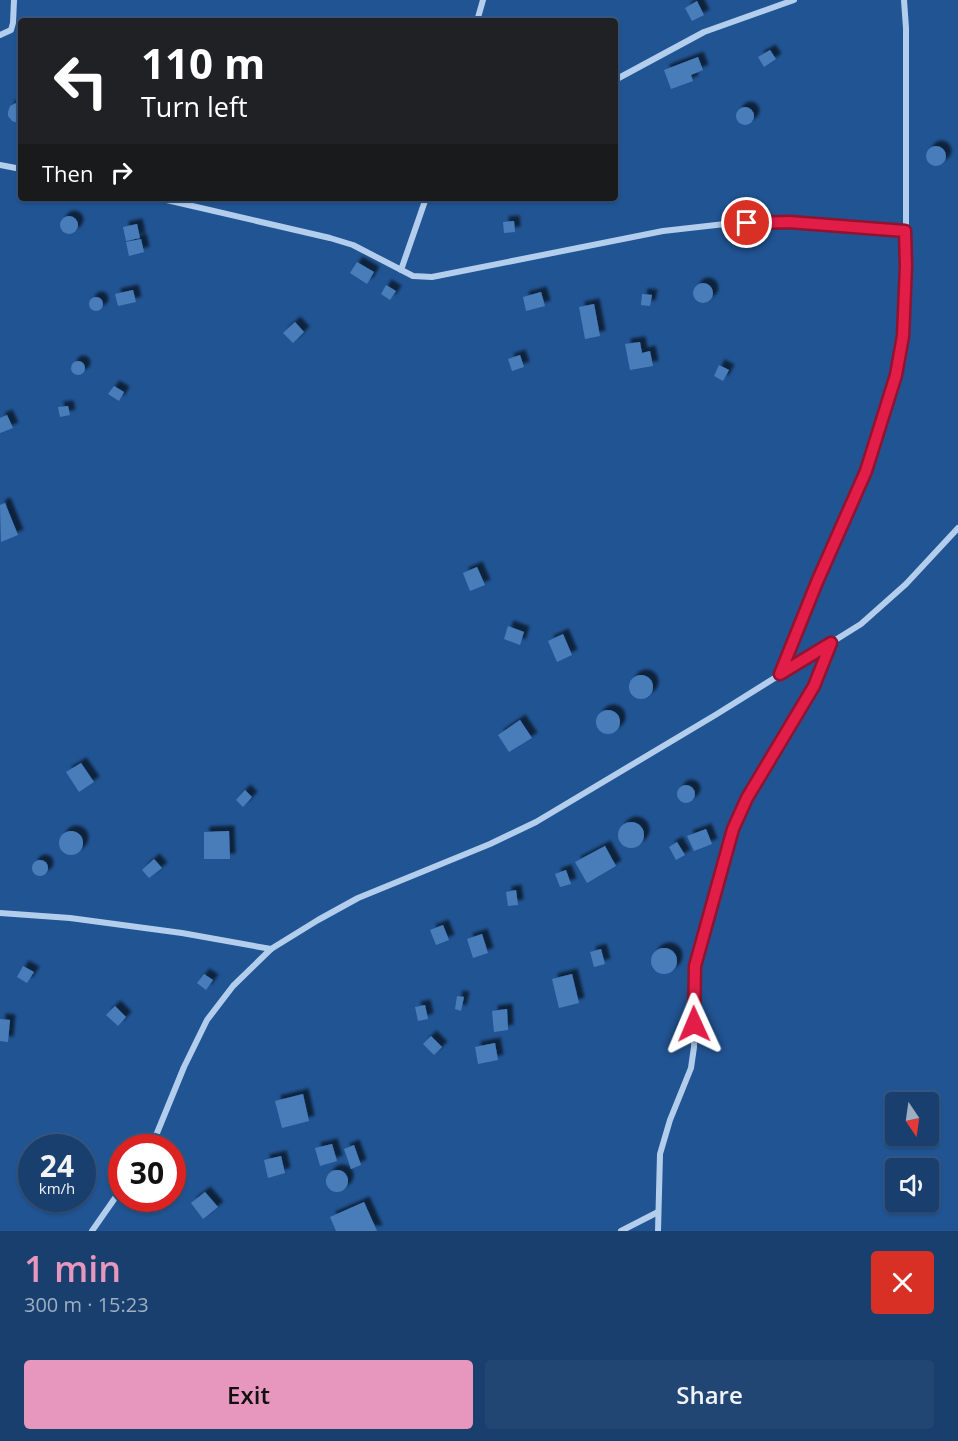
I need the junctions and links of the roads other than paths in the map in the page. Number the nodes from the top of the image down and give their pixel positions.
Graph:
1 (14, 0) edge
2 (483, 0) edge
3 (794, 0) edge
4 (904, 0) edge
5 (478, 18) edge
6 (0, 35) edge
7 (618, 78) edge
8 (0, 165) edge
9 (18, 168) edge
10 (171, 201) edge
11 (425, 201) edge
12 (905, 231) junction
13 (401, 270) junction
14 (958, 528) edge
15 (831, 643) junction
16 (780, 674) junction
17 (0, 913) edge
18 (271, 949) junction
19 (156, 1134) edge
20 (108, 1208) edge
21 (658, 1212) junction
22 (92, 1231) edge
23 (621, 1231) edge
24 (657, 1231) edge

1 - 6 street
2 - 5 street
3 - 7 street
4 - 12 street
8 - 9 street
10 - 13 street
11 - 13 street
12 - 13 street
12 - 16 street
14 - 15 street
15 - 16 street
15 - 21 street
16 - 18 street
17 - 18 street
18 - 19 street
20 - 22 street
21 - 23 street
21 - 24 street

